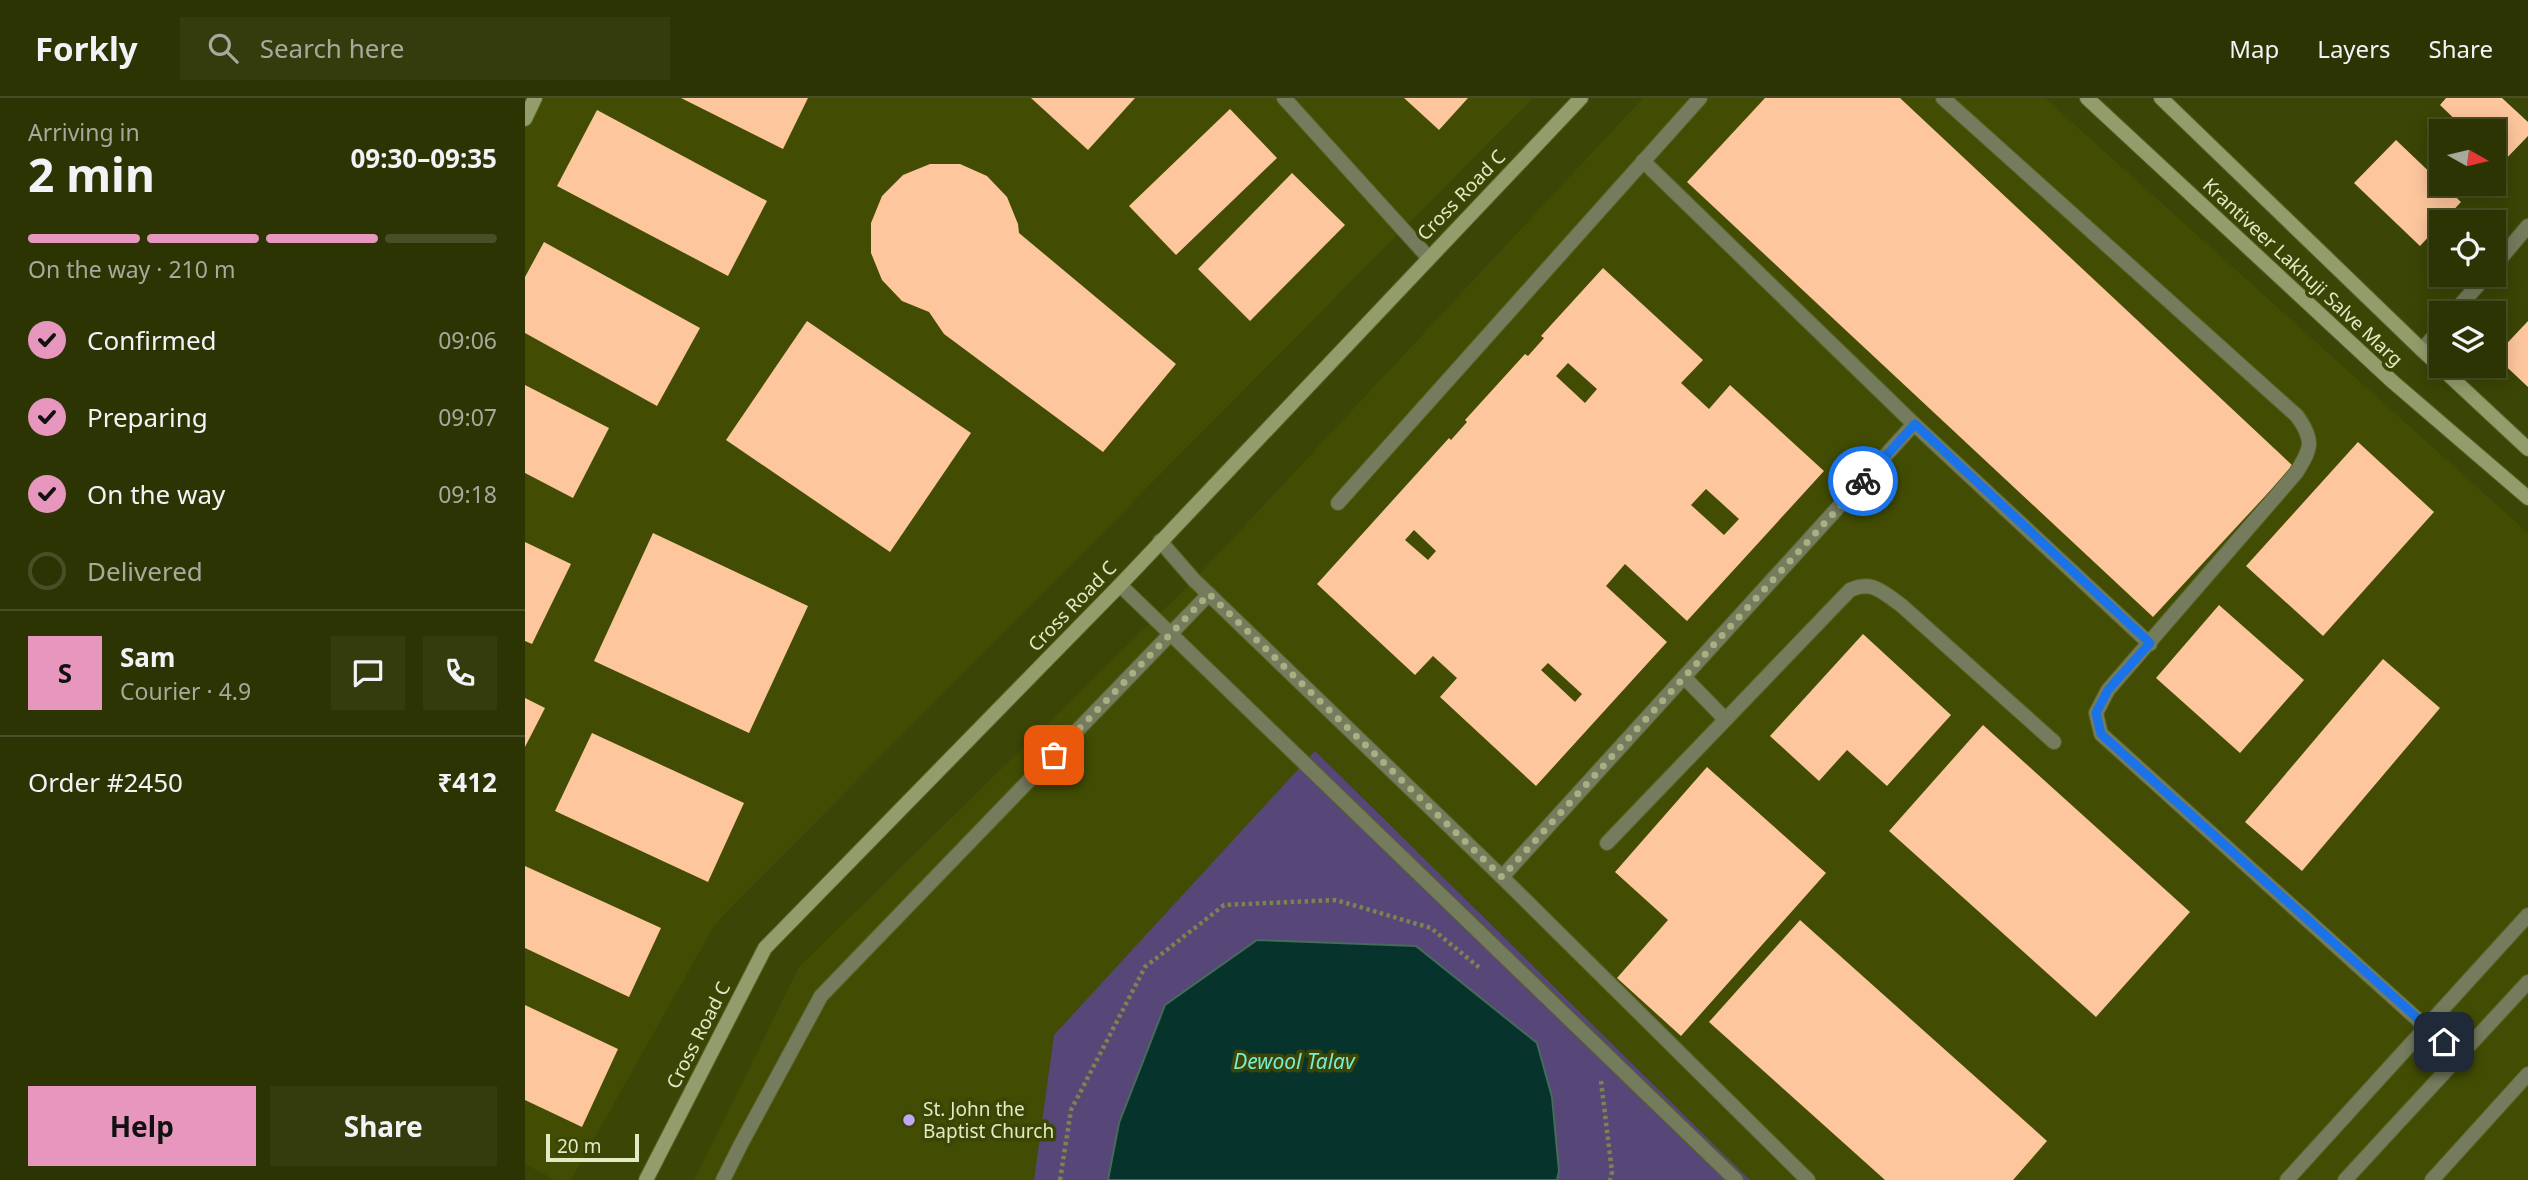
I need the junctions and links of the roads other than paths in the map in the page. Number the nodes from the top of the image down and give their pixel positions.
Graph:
1 (535, 98) edge
2 (1284, 98) edge
3 (1581, 98) edge
4 (1700, 98) edge
5 (1943, 98) edge
6 (2087, 98) edge
7 (2161, 98) edge
8 (525, 119) edge
9 (1643, 161) junction
10 (2528, 226) edge
11 (2506, 252) edge
12 (1429, 257) junction
13 (2476, 287) edge
14 (2464, 301) edge
15 (2429, 342) edge
16 (2422, 350) junction
17 (1915, 424) junction
18 (2528, 449) edge
19 (2528, 498) edge
20 (1338, 503) dead end
21 (1160, 541) junction
22 (1120, 585) junction
23 (1209, 594) junction
24 (1170, 634) junction
25 (2150, 643) junction
26 (1684, 677) junction
27 (1725, 719) junction
28 (2054, 742) dead end
29 (1607, 843) dead end
30 (1502, 877) junction
31 (2528, 915) edge
32 (2528, 982) edge
33 (2426, 1027) junction
34 (2461, 1056) junction
35 (2528, 1074) edge
36 (646, 1180) edge
37 (723, 1180) edge
38 (1736, 1180) edge
39 (1808, 1180) edge
40 (2287, 1180) edge
41 (2345, 1180) edge
42 (2432, 1180) edge

1 - 8 main road
2 - 12 street
3 - 12 main road, Cross Road C
4 - 9 street
5 - 25 street
6 - 19 main road, Krantiveer Lakhuji Salve Marg
7 - 16 main road, Krantiveer Lakhuji Salve Marg
9 - 17 street
9 - 20 street
10 - 11 street
12 - 21 main road, Cross Road C
13 - 14 street
15 - 16 street
16 - 18 main road, Krantiveer Lakhuji Salve Marg
17 - 25 street
17 - 26 street
21 - 22 main road, Cross Road C
21 - 23 street
22 - 24 street
22 - 36 main road, Cross Road C
23 - 24 street
23 - 30 street
24 - 37 street
24 - 38 street
25 - 33 street
26 - 27 street
26 - 30 street
27 - 28 street
27 - 29 street
30 - 39 street
31 - 33 street
32 - 34 street
33 - 34 street
33 - 40 street
34 - 41 street
35 - 42 street

